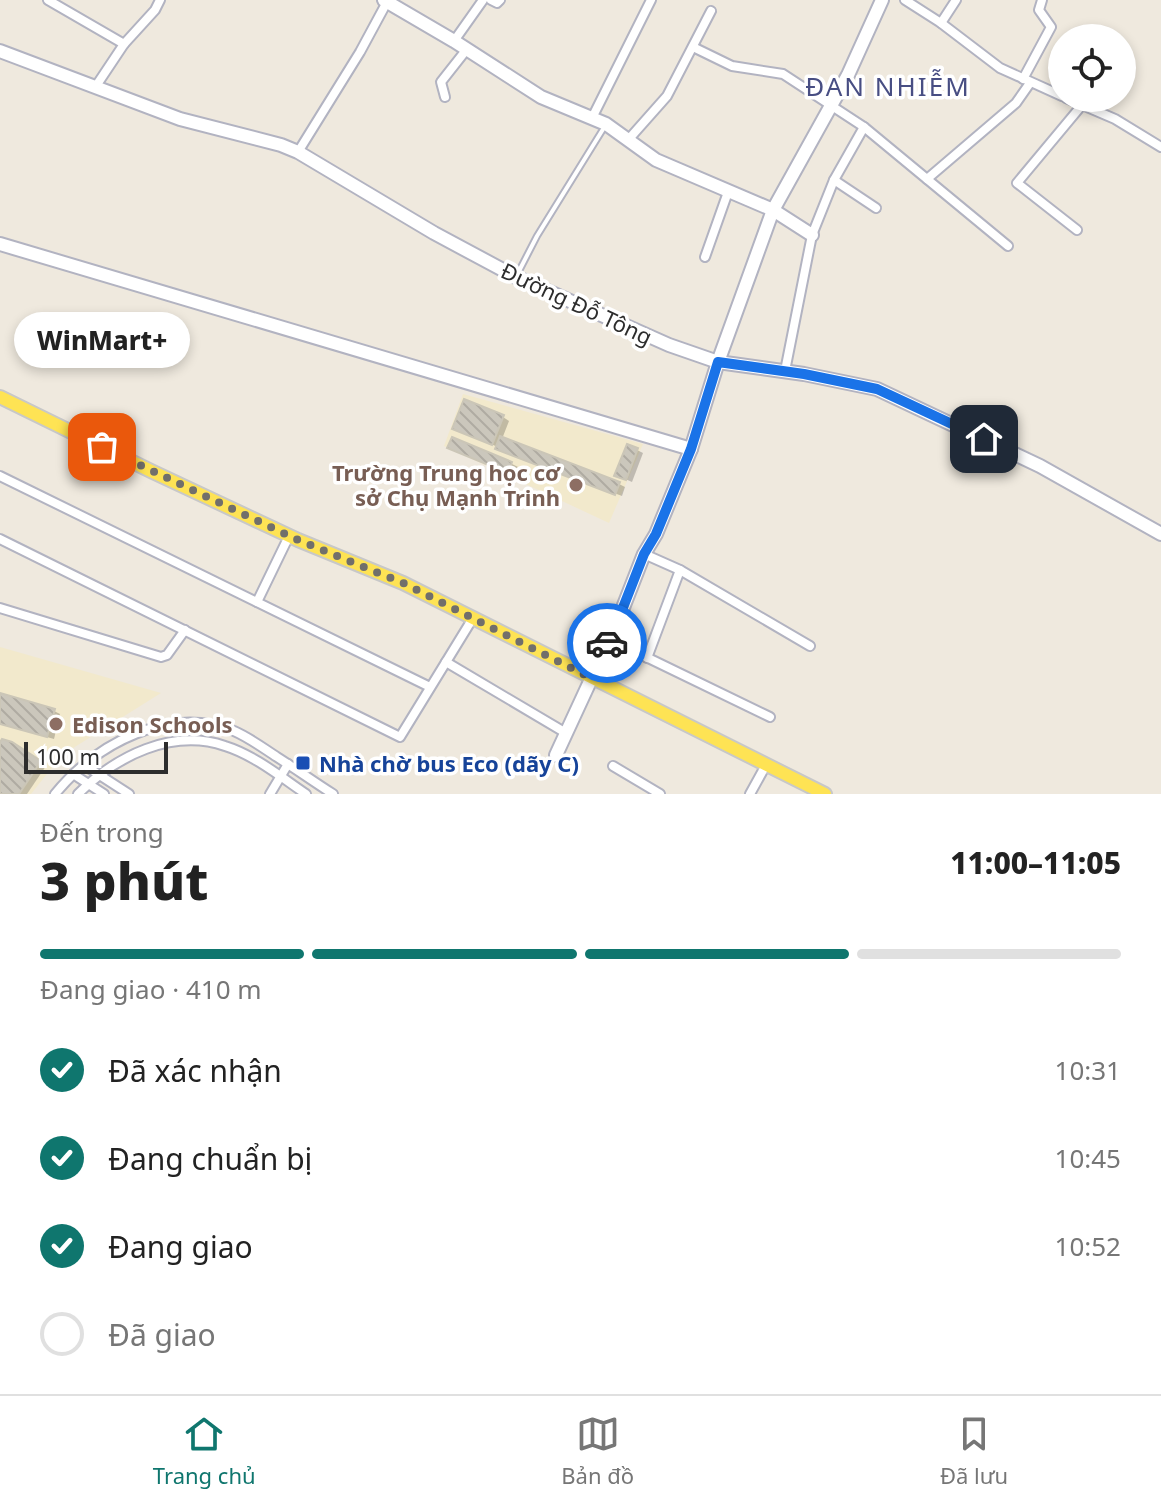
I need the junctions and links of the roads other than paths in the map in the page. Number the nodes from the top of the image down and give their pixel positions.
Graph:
1 (48, 0) edge
2 (160, 0) edge
3 (483, 0) edge
4 (491, 0) edge
5 (500, 0) edge
6 (651, 0) edge
7 (882, 0) edge
8 (905, 0) edge
9 (956, 0) edge
10 (1042, 0) edge
11 (386, 1) edge
12 (711, 11) dead end
13 (941, 23) junction
14 (454, 41) junction
15 (124, 44) junction
16 (693, 47) junction
17 (467, 49) junction
18 (0, 51) edge
19 (1027, 81) junction
20 (96, 86) junction
21 (1048, 90) edge
22 (445, 97) dead end
23 (831, 106) junction
24 (1076, 112) edge
25 (1098, 112) edge
26 (592, 118) junction
27 (606, 124) junction
28 (864, 127) junction
29 (628, 140) junction
30 (1161, 147) edge
31 (298, 152) junction
32 (927, 179) junction
33 (834, 180) junction
34 (728, 192) junction
35 (876, 208) dead end
36 (773, 210) junction
37 (1077, 230) dead end
38 (812, 235) junction
39 (0, 244) edge
40 (1008, 246) dead end
41 (705, 257) dead end
42 (516, 277) junction
43 (718, 362) junction
44 (785, 371) junction
45 (0, 397) edge
46 (691, 449) junction
47 (0, 476) edge
48 (1161, 534) edge
49 (289, 536) junction
50 (0, 539) edge
51 (644, 554) junction
52 (680, 570) junction
53 (257, 602) junction
54 (0, 608) edge
55 (473, 618) junction
56 (185, 630) junction
57 (609, 639) junction
58 (810, 646) dead end
59 (647, 658) junction
60 (446, 662) junction
61 (591, 678) junction
62 (430, 687) junction
63 (770, 717) dead end
64 (566, 733) junction
65 (556, 755) dead end
66 (288, 764) junction
67 (84, 765) junction
68 (766, 765) junction
69 (613, 766) dead end
70 (73, 774) junction
71 (100, 775) junction
72 (280, 777) junction
73 (88, 784) junction
74 (55, 794) edge
75 (78, 794) edge
76 (104, 794) edge
77 (129, 794) edge
78 (270, 794) edge
79 (306, 794) edge
80 (333, 794) edge
81 (660, 794) edge
82 (750, 794) edge
83 (825, 794) edge

1 - 15 street
2 - 15 street
3 - 14 street
4 - 5 street
6 - 26 street
7 - 23 street
8 - 13 street
9 - 13 street
10 - 19 street
11 - 14 street
11 - 31 street
12 - 16 street
13 - 19 street
14 - 17 street
15 - 20 street
16 - 23 street
16 - 29 street
17 - 22 street
17 - 26 street
18 - 20 street, Đường Đỗ Tông
19 - 21 street
19 - 32 street
20 - 31 street, Đường Đỗ Tông
23 - 28 street
23 - 36 street
24 - 37 street
25 - 30 street
26 - 27 street
27 - 29 street
27 - 42 lane
28 - 32 street
28 - 33 street
29 - 34 street
31 - 42 street, Đường Đỗ Tông
32 - 40 street
33 - 35 street
33 - 38 street
34 - 36 street
34 - 41 street
36 - 38 street
36 - 43 street
38 - 44 street
39 - 46 street
42 - 43 street, Đường Đỗ Tông
43 - 44 street, Đường Đỗ Tông
43 - 46 street
44 - 48 street, Đường Đỗ Tông
45 - 49 main road
46 - 51 street
47 - 53 street
49 - 53 street
49 - 55 main road
50 - 56 street
51 - 52 street
51 - 57 street
52 - 58 street
52 - 59 street
53 - 62 street
54 - 56 street
55 - 60 street
55 - 61 main road
56 - 62 street
57 - 59 street
57 - 61 street
59 - 63 street
60 - 62 street
60 - 64 street
61 - 64 street
61 - 68 main road
64 - 65 street
66 - 67 street
66 - 72 street
66 - 80 street
67 - 70 street
67 - 71 street
68 - 82 street
68 - 83 main road
69 - 81 street
70 - 73 street
70 - 74 street
71 - 72 street
71 - 73 street
71 - 77 street
72 - 78 street
72 - 79 street
73 - 75 street
73 - 76 street

